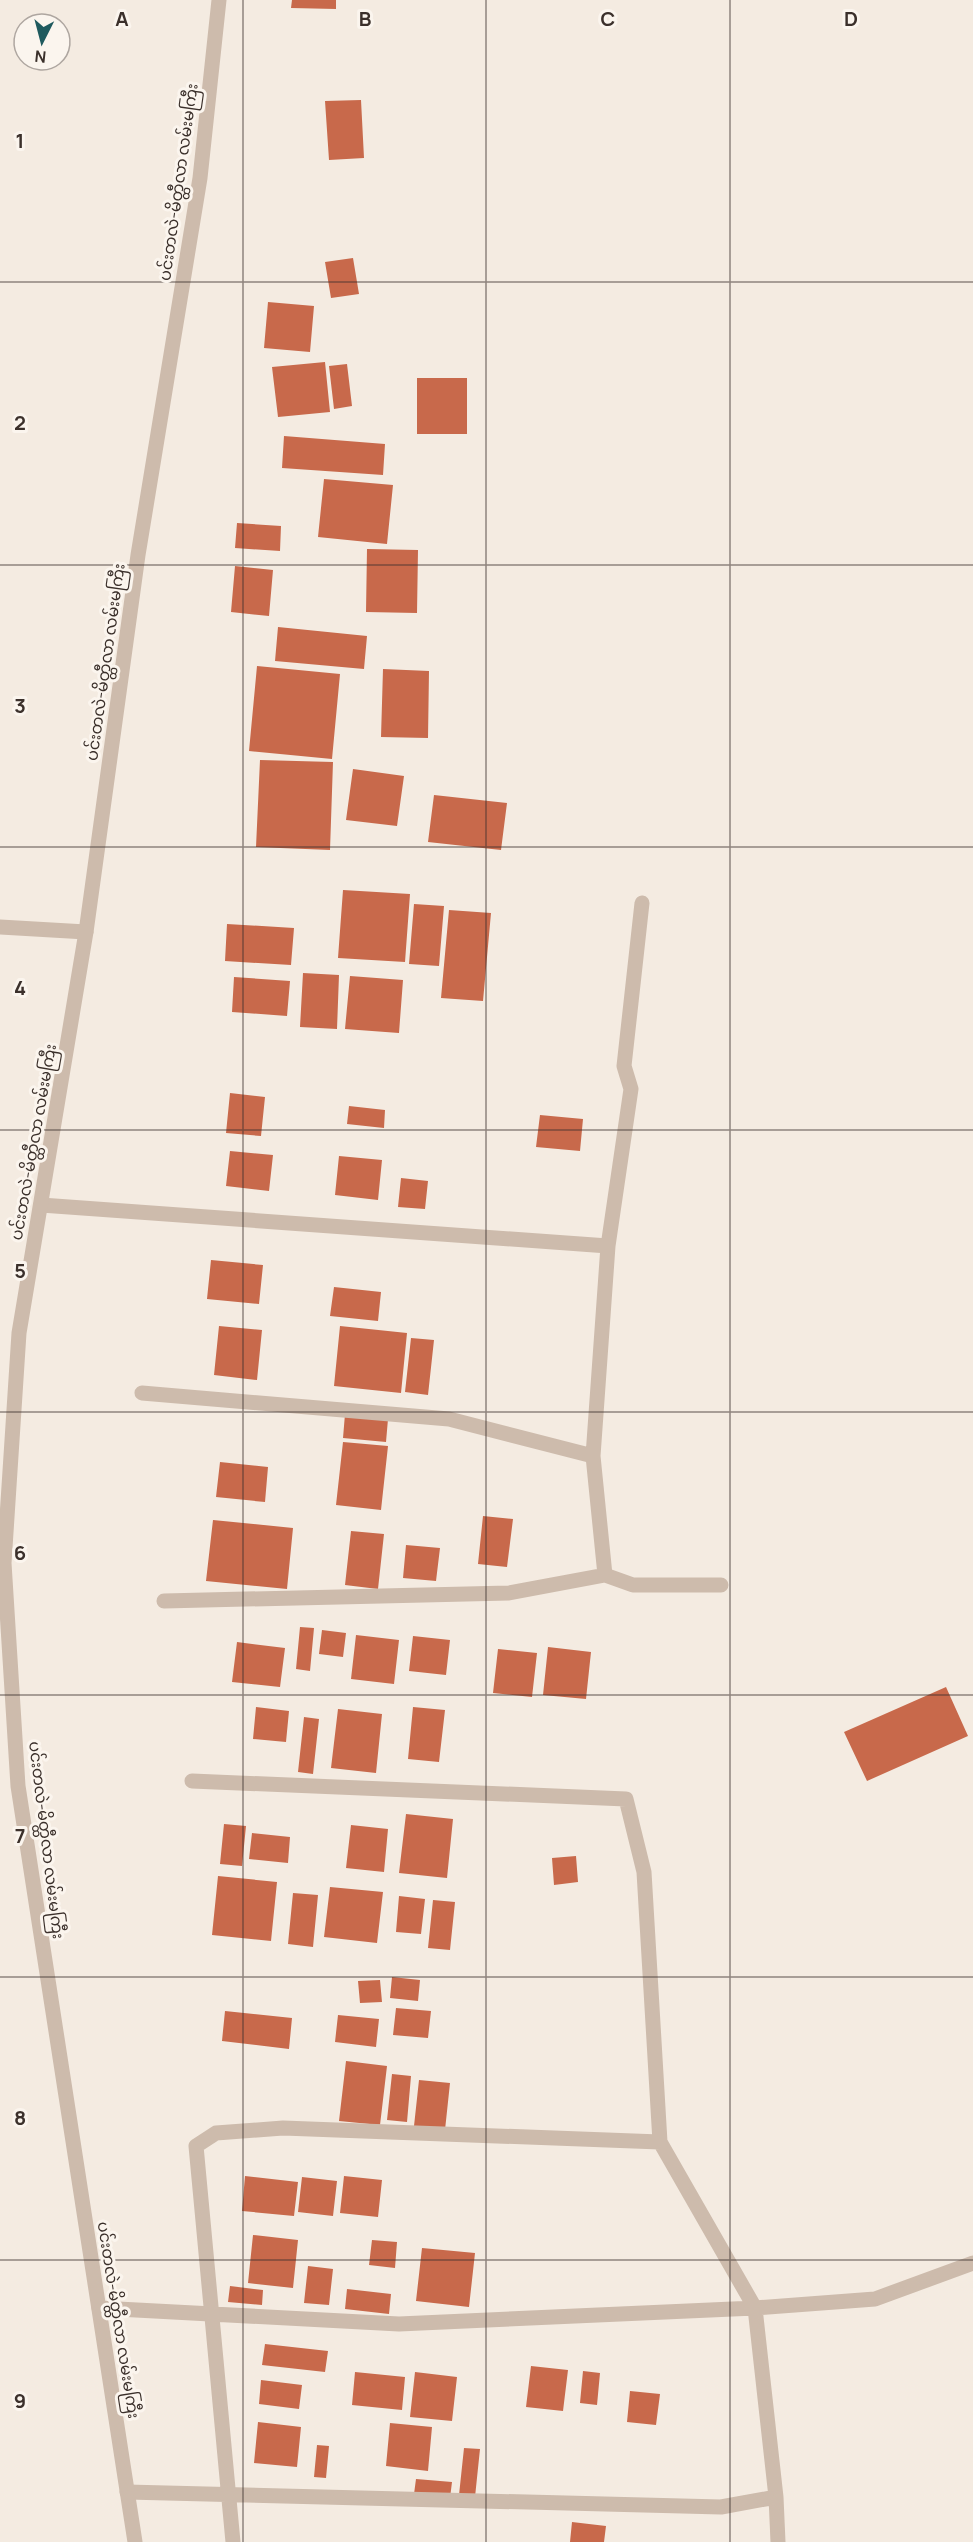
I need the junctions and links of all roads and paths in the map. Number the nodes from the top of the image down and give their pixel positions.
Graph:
1 (219, 0) edge
2 (642, 903) dead end
3 (0, 927) edge
4 (86, 933) junction
5 (41, 1204) junction
6 (609, 1246) junction
7 (142, 1393) dead end
8 (593, 1456) junction
9 (605, 1575) junction
10 (721, 1584) dead end
11 (164, 1601) dead end
12 (192, 1782) dead end
13 (660, 2142) junction
14 (973, 2263) edge
15 (99, 2308) junction
16 (754, 2308) junction
17 (212, 2314) junction
18 (127, 2492) junction
19 (229, 2494) junction
20 (776, 2497) junction
21 (135, 2542) edge
22 (233, 2542) edge
23 (778, 2542) edge

1 - 4 street, ပင်းတလဲ-မိတ္ထီလာ လမ်းမကြီး
2 - 6 street
3 - 4 street
4 - 5 street, ပင်းတလဲ-မိတ္ထီလာ လမ်းမကြီး
5 - 6 street
5 - 15 street, ပင်းတလဲ-မိတ္ထီလာ လမ်းမကြီး
6 - 8 street
7 - 8 street
8 - 9 street
9 - 10 street
9 - 11 street
12 - 13 street
13 - 16 street
13 - 17 street
14 - 16 street
15 - 17 street
15 - 18 street, ပင်းတလဲ-မိတ္ထီလာ လမ်းမကြီး
16 - 17 street
16 - 20 street
17 - 19 street
18 - 19 street
18 - 21 street, ပင်းတလဲ-မိတ္ထီလာ လမ်းမကြီး
19 - 20 street
19 - 22 street
20 - 23 street

